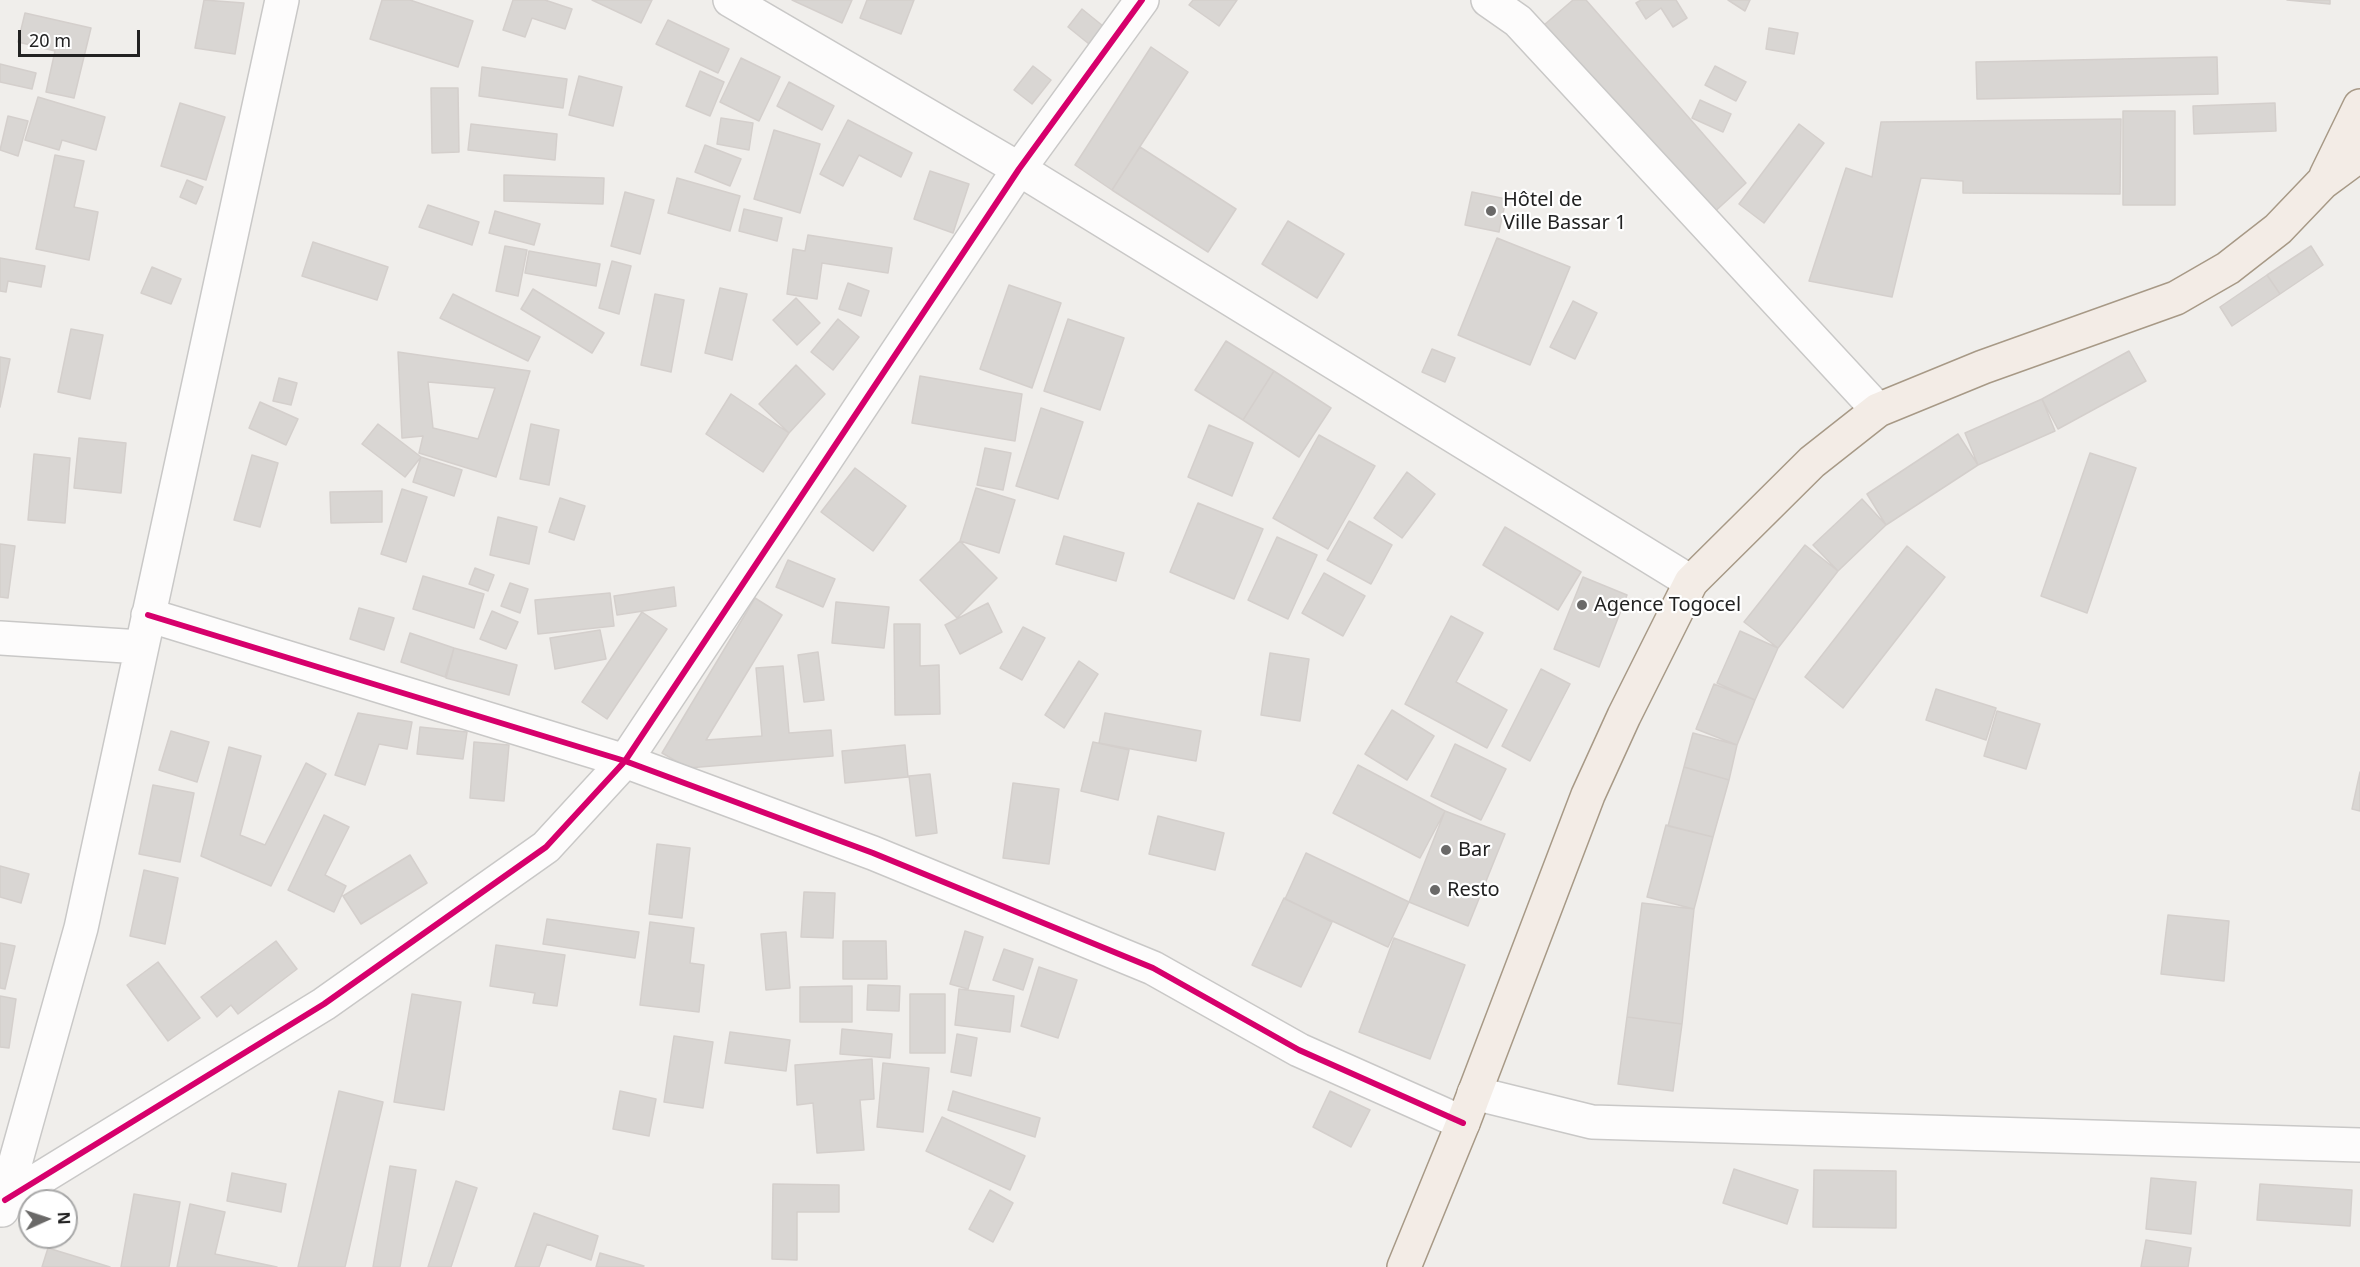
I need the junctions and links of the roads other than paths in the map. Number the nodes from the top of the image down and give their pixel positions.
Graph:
1 (282, 0) edge
2 (730, 0) edge
3 (1142, 0) edge
4 (1488, 0) edge
5 (2360, 106) edge
6 (2360, 155) edge
7 (1019, 169) junction
8 (2322, 183) junction
9 (1878, 410) junction
10 (1691, 582) junction
11 (148, 615) junction
12 (0, 638) edge
13 (141, 647) junction
14 (625, 761) junction
15 (1474, 1093) junction
16 (1463, 1123) junction
17 (2360, 1145) edge
18 (3, 1207) edge
19 (1404, 1267) edge

1 - 11 street
2 - 7 street
3 - 7 street
4 - 9 street
5 - 8 main road
6 - 8 main road
7 - 10 street
7 - 14 street
8 - 9 main road
9 - 10 main road
10 - 15 main road
11 - 13 street
11 - 14 street
12 - 13 street
13 - 18 street
14 - 16 street
14 - 18 street
15 - 16 main road
15 - 17 street
16 - 19 main road

